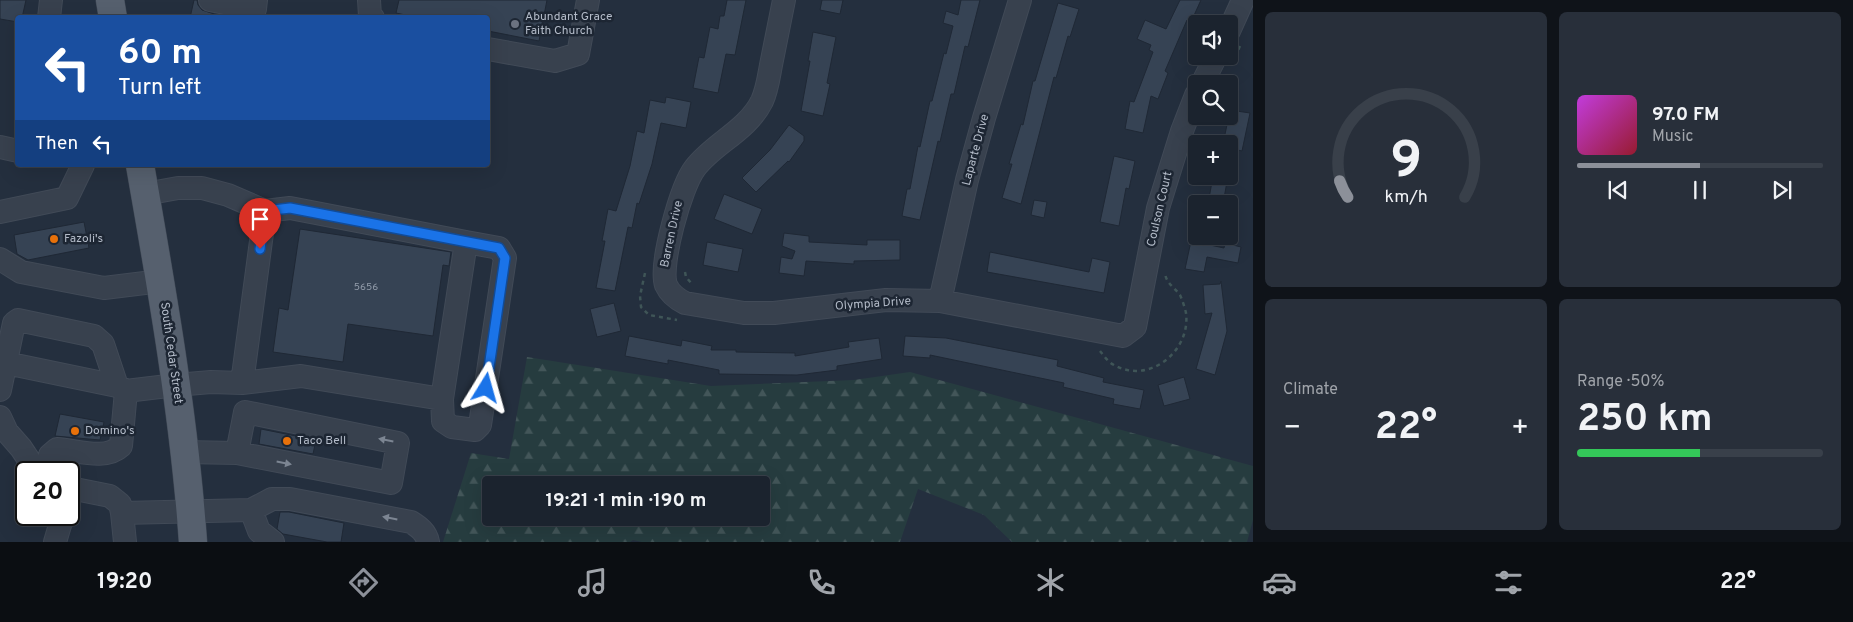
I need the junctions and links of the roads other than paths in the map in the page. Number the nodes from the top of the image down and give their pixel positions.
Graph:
1 (51, 0) edge
2 (110, 0) edge
3 (210, 0) edge
4 (256, 0) edge
5 (369, 0) edge
6 (588, 0) edge
7 (784, 0) edge
8 (1020, 0) edge
9 (1243, 0) edge
10 (49, 15) edge
11 (112, 15) edge
12 (370, 15) edge
13 (1238, 24) edge
14 (490, 49) edge
15 (1219, 65) edge
16 (1210, 75) edge
17 (1188, 115) edge
18 (0, 147) edge
19 (15, 150) edge
20 (82, 167) edge
21 (140, 167) edge
22 (145, 194) junction
23 (265, 211) junction
24 (0, 212) edge
25 (466, 242) junction
26 (0, 259) edge
27 (161, 281) junction
28 (670, 292) joint
29 (940, 301) junction
30 (1135, 327) joint
31 (6, 363) junction
32 (242, 383) junction
33 (176, 385) junction
34 (122, 389) junction
35 (0, 390) edge
36 (442, 399) junction
37 (0, 417) edge
38 (184, 452) junction
39 (236, 453) junction
40 (30, 461) edge
41 (50, 461) edge
42 (80, 492) edge
43 (190, 510) junction
44 (251, 510) junction
45 (122, 513) junction
46 (60, 526) edge
47 (55, 542) edge
48 (125, 542) edge
49 (193, 542) edge
50 (273, 542) edge
51 (428, 542) edge

1 - 10 street
2 - 11 main road
3 - 4 street
5 - 12 street
6 - 14 street
7 - 28 street, Barren Drive
8 - 29 street, Laparte Drive
9 - 13 street
15 - 16 street
17 - 30 street, Coulson Court
18 - 19 street
20 - 24 street
21 - 22 main road, South Cedar Street
22 - 23 street
22 - 27 main road, South Cedar Street
23 - 25 street
23 - 32 street
25 - 36 street
25 - 36 street
26 - 27 street
27 - 33 main road, South Cedar Street
28 - 29 street, Olympia Drive
29 - 30 street, Olympia Drive
31 - 34 street
31 - 34 street
31 - 35 street
32 - 33 street
32 - 36 street
33 - 34 street
33 - 38 main road, South Cedar Street
34 - 41 street
37 - 40 street
38 - 39 street
38 - 43 main road, South Cedar Street
39 -> 39 street
42 - 45 street
43 - 44 street
43 - 45 street
43 - 49 main road, South Cedar Street
44 - 50 street
51 -> 44 street
45 - 48 street
46 - 47 street

